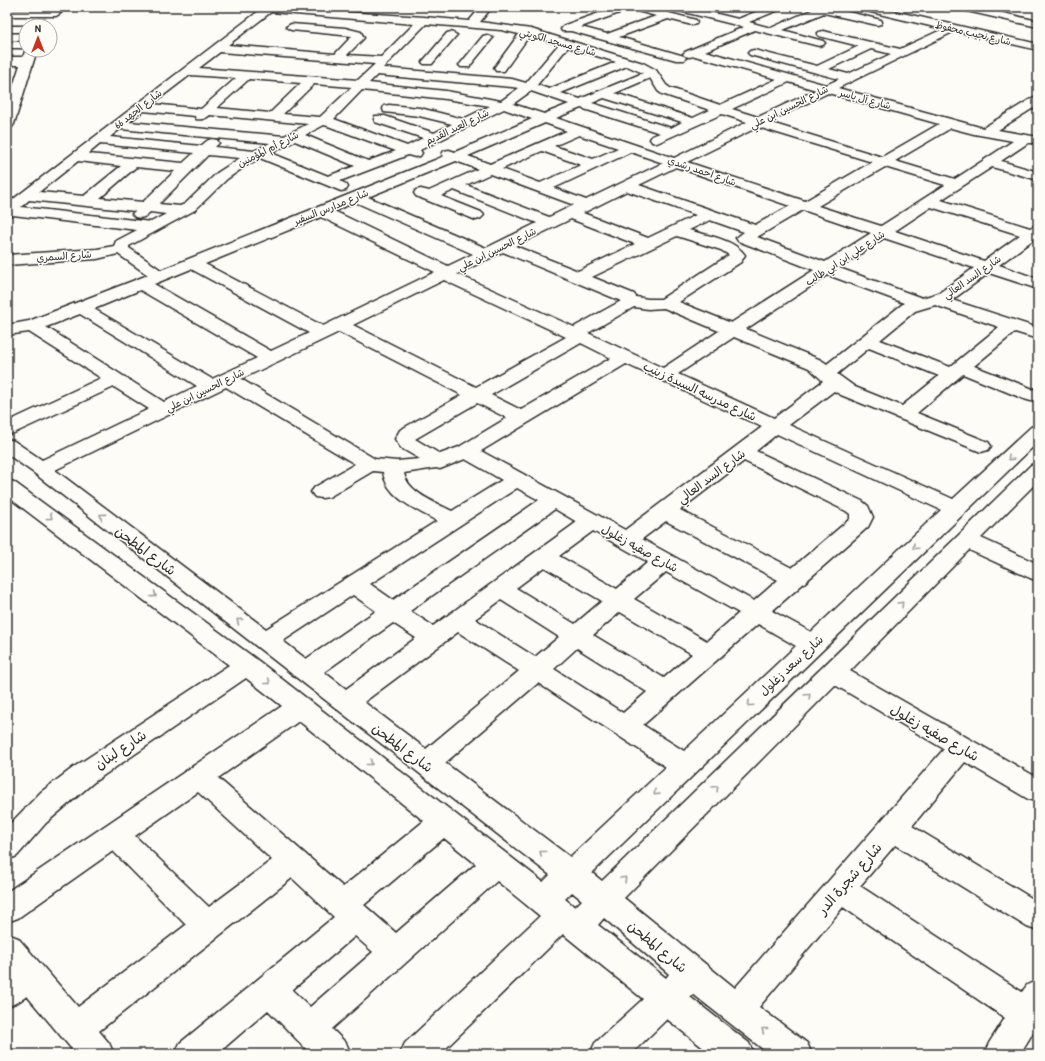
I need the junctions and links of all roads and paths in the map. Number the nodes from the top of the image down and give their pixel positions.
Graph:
1 (626, 7) edge
2 (633, 7) edge
3 (676, 7) edge
4 (717, 7) edge
5 (777, 7) edge
6 (883, 7) edge
7 (962, 7) edge
8 (270, 8) edge
9 (825, 8) edge
10 (485, 9) edge
11 (38, 10) edge
12 (59, 10) edge
13 (469, 11) dead end
14 (310, 12) junction
15 (860, 12) edge
16 (7, 13) edge
17 (666, 16) junction
18 (52, 18) edge
19 (911, 18) junction
20 (754, 21) junction
21 (1035, 21) edge
22 (473, 24) junction
23 (569, 27) junction
24 (677, 28) dead end
25 (738, 28) junction
26 (953, 28) junction
27 (7, 29) edge
28 (18, 29) edge
29 (380, 29) dead end
30 (424, 29) junction
31 (786, 29) junction
32 (722, 30) dead end
33 (1013, 32) junction
34 (823, 34) junction
35 (451, 35) junction
36 (523, 36) junction
37 (546, 36) junction
38 (487, 38) junction
39 (607, 38) junction
40 (648, 39) dead end
41 (808, 40) junction
42 (868, 41) junction
43 (274, 42) dead end
44 (566, 42) junction
45 (1038, 42) edge
46 (7, 45) edge
47 (18, 45) edge
48 (633, 45) junction
49 (1038, 47) edge
50 (218, 48) junction
51 (263, 51) junction
52 (694, 52) junction
53 (902, 53) junction
54 (739, 54) dead end
55 (332, 57) junction
56 (18, 58) edge
57 (28, 58) edge
58 (205, 58) junction
59 (680, 58) junction
60 (391, 60) junction
61 (7, 61) edge
62 (414, 61) dead end
63 (725, 61) junction
64 (782, 61) junction
65 (428, 62) junction
66 (627, 62) junction
67 (275, 64) dead end
68 (451, 64) dead end
69 (465, 65) junction
70 (500, 68) junction
71 (514, 69) dead end
72 (528, 70) dead end
73 (817, 70) junction
74 (188, 71) junction
75 (375, 71) junction
76 (542, 72) junction
77 (650, 72) junction
78 (248, 75) junction
79 (434, 76) junction
80 (7, 77) edge
81 (22, 77) junction
82 (789, 78) junction
83 (850, 78) junction
84 (306, 80) junction
85 (361, 85) junction
86 (529, 87) junction
87 (827, 89) junction
88 (406, 90) junction
89 (420, 92) junction
90 (550, 93) junction
91 (604, 94) junction
92 (12, 96) edge
93 (1038, 100) edge
94 (581, 103) junction
95 (503, 105) junction
96 (140, 107) junction
97 (721, 109) junction
98 (384, 114) junction
99 (202, 115) junction
100 (273, 116) junction
101 (545, 118) junction
102 (8, 120) edge
103 (324, 121) junction
104 (694, 122) junction
105 (758, 122) junction
106 (950, 123) junction
107 (465, 124) junction
108 (118, 125) junction
109 (354, 130) junction
110 (578, 130) junction
111 (183, 131) junction
112 (671, 132) junction
113 (985, 132) junction
114 (222, 134) junction
115 (296, 135) junction
116 (98, 140) junction
117 (1032, 140) edge
118 (429, 141) junction
119 (541, 146) junction
120 (633, 148) junction
121 (206, 150) junction
122 (407, 151) junction
123 (258, 154) junction
124 (456, 156) junction
125 (76, 157) junction
126 (676, 162) junction
127 (884, 162) junction
128 (991, 162) junction
129 (133, 163) junction
130 (440, 163) junction
131 (593, 164) junction
132 (368, 166) junction
133 (187, 168) junction
134 (490, 169) junction
135 (1038, 176) edge
136 (328, 181) junction
137 (394, 182) junction
138 (957, 184) junction
139 (454, 185) junction
140 (627, 186) junction
141 (541, 188) junction
142 (26, 195) junction
143 (358, 196) junction
144 (429, 196) junction
145 (87, 201) junction
146 (931, 202) junction
147 (501, 203) junction
148 (587, 205) junction
149 (804, 206) junction
150 (146, 207) junction
151 (8, 211) edge
152 (183, 211) junction
153 (321, 211) junction
154 (570, 213) junction
155 (709, 215) junction
156 (476, 216) junction
157 (550, 223) junction
158 (129, 224) junction
159 (152, 227) junction
160 (676, 231) junction
161 (884, 232) junction
162 (439, 233) junction
163 (750, 235) junction
164 (1033, 236) edge
165 (649, 244) junction
166 (502, 246) junction
167 (727, 248) junction
168 (121, 249) junction
169 (486, 254) junction
170 (7, 260) edge
171 (192, 263) junction
172 (986, 267) junction
173 (828, 269) junction
174 (446, 273) junction
175 (160, 276) junction
176 (579, 278) junction
177 (141, 284) junction
178 (1038, 284) edge
179 (936, 300) junction
180 (630, 301) junction
181 (666, 303) junction
182 (920, 303) junction
183 (82, 308) junction
184 (339, 325) junction
185 (32, 326) junction
186 (1012, 326) junction
187 (7, 330) edge
188 (732, 330) junction
189 (323, 333) junction
190 (1038, 334) edge
191 (577, 335) junction
192 (867, 341) junction
193 (625, 357) junction
194 (271, 358) junction
195 (956, 371) junction
196 (664, 375) junction
197 (829, 378) junction
198 (114, 379) junction
199 (219, 383) junction
200 (476, 395) junction
201 (1031, 395) dead end
202 (163, 410) junction
203 (904, 414) junction
204 (522, 418) junction
205 (776, 426) junction
206 (7, 429) edge
207 (1038, 431) edge
208 (981, 446) dead end
209 (466, 451) junction
210 (742, 452) junction
211 (26, 463) edge
212 (440, 463) junction
213 (370, 464) junction
214 (393, 468) junction
215 (1038, 469) edge
216 (517, 480) junction
217 (13, 489) edge
218 (322, 492) dead end
219 (554, 500) junction
220 (956, 508) junction
221 (665, 511) junction
222 (453, 521) junction
223 (592, 521) junction
224 (627, 540) junction
225 (966, 540) junction
226 (544, 557) junction
227 (664, 561) junction
228 (1038, 573) edge
229 (794, 579) junction
230 (354, 585) junction
231 (500, 589) junction
232 (618, 600) junction
233 (393, 611) junction
234 (756, 612) junction
235 (458, 620) junction
236 (576, 636) junction
237 (433, 638) junction
238 (265, 641) junction
239 (814, 644) junction
240 (709, 653) junction
241 (247, 665) junction
242 (536, 670) junction
243 (305, 672) junction
244 (832, 672) junction
245 (665, 691) junction
246 (345, 703) junction
247 (300, 707) junction
248 (624, 726) junction
249 (962, 747) junction
250 (426, 764) junction
251 (686, 765) junction
252 (199, 777) junction
253 (1038, 791) edge
254 (444, 821) junction
255 (892, 828) junction
256 (115, 835) junction
257 (7, 848) edge
258 (293, 860) junction
259 (497, 863) junction
260 (570, 875) junction
261 (840, 889) junction
262 (603, 899) junction
263 (7, 909) edge
264 (349, 911) junction
265 (561, 914) junction
266 (1038, 918) edge
267 (208, 926) junction
268 (7, 948) edge
269 (396, 953) junction
270 (692, 974) junction
271 (18, 984) edge
272 (269, 989) junction
273 (666, 998) junction
274 (1032, 1004) edge
275 (737, 1010) junction
276 (76, 1029) junction
277 (309, 1029) junction
278 (97, 1054) edge
279 (192, 1054) edge
280 (334, 1054) edge
281 (417, 1054) edge
282 (607, 1054) edge
283 (737, 1054) edge
284 (795, 1054) edge
285 (1001, 1054) edge

1 - 23 street
2 - 17 street
3 - 25 street
4 - 20 street
5 - 20 street, شارع مدارس السفير
6 - 33 street, شارع نجيب محفوظ
7 - 21 street
8 - 14 street, شارع مسجد الكويتي
8 - 50 street, شارع الجهد 66
9 - 15 street
9 - 31 street
10 - 13 street
10 - 22 street
11 - 12 street
11 - 16 street
12 - 18 street
14 - 30 street, شارع مسجد الكويتي
14 - 55 street
15 - 19 street, شارع نجيب محفوظ
15 - 19 street
15 - 34 street
17 - 24 street
17 - 39 street
19 - 26 street, شارع نجيب محفوظ
20 - 25 street, شارع مدارس السفير
20 - 31 street
20 - 31 street
21 - 33 street
22 - 30 street, شارع مسجد الكويتي
22 - 36 street, شارع مسجد الكويتي
23 - 37 street
23 - 39 street
25 - 32 street
25 - 52 street, شارع مدارس السفير
26 - 49 street, شارع نجيب محفوظ
26 - 53 street, شارع الحسين ابن علي
27 - 28 street
29 - 30 street
30 - 35 street
30 - 60 street, شارع أم المؤمنين
31 - 41 street
31 - 64 street
33 - 45 street, شارع نجيب محفوظ
34 - 41 street
34 - 42 street
35 - 38 street
35 - 65 street
36 - 37 street, شارع مسجد الكويتي
36 - 38 street
36 - 70 street
37 - 44 street, شارع مسجد الكويتي
38 - 69 street
39 - 48 street
40 - 48 street
41 - 64 street
42 - 53 street
42 - 73 street
43 - 51 street
44 - 66 street, شارع مسجد الكويتي
44 - 76 street, شارع العبد القديم
46 - 47 street
48 - 59 street
50 - 51 street
50 - 58 street, شارع الجهد 66
51 - 55 street
52 - 59 street, شارع مدارس السفير
52 - 63 street, شارع آل ياسر
53 - 83 street, شارع الحسين ابن علي
54 - 63 street
55 - 60 street
55 - 84 street
56 - 61 street
57 - 81 street
58 - 67 street
58 - 74 street, شارع الجهد 66
59 - 77 street, شارع مدارس السفير
60 - 75 street, شارع أم المؤمنين
62 - 65 street
63 - 82 street, شارع آل ياسر
64 - 73 street
65 - 79 street
66 - 77 street, شارع مسجد الكويتي
66 - 90 street
68 - 69 street
69 - 70 street
70 - 71 street
72 - 76 street
73 - 83 street
74 - 78 street, شارع احمد رشدي
74 - 96 street, شارع الجهد 66
75 - 79 street
75 - 85 street, شارع أم المؤمنين
76 - 86 street, شارع العبد القديم
77 - 91 street, شارع مدارس السفير
77 - 97 street
78 - 84 street, شارع احمد رشدي
78 - 99 street
79 - 86 street
79 - 89 street
80 - 81 street
81 - 92 street
82 - 87 street, شارع آل ياسر
82 - 97 street
83 - 87 street, شارع الحسين ابن علي
84 - 85 street, شارع احمد رشدي
84 - 100 street
85 - 88 street, شارع احمد رشدي
85 - 103 street, شارع أم المؤمنين
86 - 90 street
86 - 95 street, شارع العبد القديم
87 - 105 street, شارع الحسين ابن علي
87 - 106 street, شارع آل ياسر
88 - 89 street, شارع احمد رشدي
88 - 98 street
89 - 95 street, شارع احمد رشدي
90 - 94 street
91 - 94 street, شارع مدارس السفير
91 - 104 street
92 - 102 street
93 - 113 street
94 - 101 street, شارع مدارس السفير
94 - 112 street
95 - 101 street, شارع احمد رشدي
95 - 107 street, شارع العبد القديم
96 - 99 street
96 - 108 street, شارع الجهد 66
97 - 104 street
97 - 105 street
98 - 107 street
98 - 109 street
98 - 118 street
99 - 100 street
99 - 111 street
99 - 115 street
100 - 103 street
101 - 110 street, شارع احمد رشدي
101 - 124 street, شارع مدارس السفير
103 - 109 street
103 - 115 street, شارع أم المؤمنين
104 - 112 street
105 - 126 street, شارع الحسين ابن علي
105 - 127 street
106 - 113 street, شارع آل ياسر
106 - 127 street
107 - 118 street, شارع العبد القديم
108 - 111 street
108 - 116 street, شارع الجهد 66
109 - 122 street
110 - 119 street
110 - 120 street, شارع احمد رشدي
111 - 114 street
112 - 120 street
113 - 117 street, شارع آل ياسر
114 - 115 street
114 - 121 street
115 - 123 street, شارع أم المؤمنين
115 - 132 street
116 - 121 street
116 - 125 street, شارع الجهد 66
117 - 128 street, شارع علي ابن ابي طالب
118 - 122 street, شارع العبد القديم
118 - 124 street
119 - 131 street
119 - 134 street
120 - 126 street, شارع احمد رشدي
120 - 131 street
121 - 123 street
121 - 133 street
122 - 130 street
122 - 132 street, شارع العبد القديم
123 - 136 street
123 - 152 street, شارع أم المؤمنين
124 - 130 street, شارع مدارس السفير
124 - 134 street
125 - 129 street
125 - 142 street, شارع الجهد 66
126 - 140 street, شارع الحسين ابن علي
126 - 149 street, شارع احمد رشدي
127 - 138 street
127 - 149 street
128 - 135 street
128 - 138 street, شارع علي ابن ابي طالب
129 - 133 street
129 - 145 street
130 - 137 street, شارع مدارس السفير
131 - 141 street
132 - 136 street, شارع العبد القديم
133 - 150 street
134 - 139 street
134 - 141 street
136 - 143 street
137 - 143 street, شارع مدارس السفير
137 - 144 street
138 - 146 street, شارع علي ابن ابي طالب
139 - 144 street
139 - 147 street
140 - 148 street, شارع الحسين ابن علي
140 - 155 street
141 - 148 street
142 - 145 street
142 - 151 street, شارع الجهد 66
143 - 153 street, شارع مدارس السفير
143 - 162 street
144 - 156 street
145 - 150 street
146 - 161 street, شارع علي ابن ابي طالب
146 - 164 street
147 - 156 street
147 - 157 street
148 - 154 street, شارع الحسين ابن علي
149 - 161 street, شارع احمد رشدي
149 - 163 street
150 - 152 street
150 - 158 street
151 - 158 street
152 - 159 street, شارع أم المؤمنين
153 - 171 street, شارع مدارس السفير
153 - 174 street, شارع مدرسه السيدة زينب
154 - 157 street, شارع الحسين ابن علي
154 - 165 street
155 - 160 street
155 - 163 street
156 - 162 street
157 - 166 street, شارع الحسين ابن علي
158 - 159 street
159 - 168 street, شارع أم المؤمنين
160 - 165 street
160 - 167 street
161 - 172 street, شارع احمد رشدي
161 - 173 street, شارع علي ابن ابي طالب
162 - 169 street
163 - 167 street
163 - 173 street
164 - 172 street, شارع السد العالي
165 - 176 street
166 - 169 street, شارع الحسين ابن علي
166 - 176 street
167 - 181 street
168 - 170 street, شارع السمري
168 - 175 street
169 - 174 street, شارع الحسين ابن علي
171 - 175 street, شارع مدارس السفير
171 - 189 street
172 - 178 street, شارع احمد رشدي
172 - 179 street, شارع السد العالي
173 - 182 street
173 - 188 street, شارع علي ابن ابي طالب
174 - 184 street, شارع الحسين ابن علي
174 - 191 street, شارع مدرسه السيدة زينب
175 - 177 street, شارع مدارس السفير
176 - 180 street
177 - 183 street, شارع مدارس السفير
177 - 194 street
179 - 182 street, شارع السد العالي
179 - 186 street
180 - 181 street
180 - 191 street
181 - 188 street
182 - 192 street, شارع السد العالي
183 - 185 street, شارع مدارس السفير
183 - 199 street
184 - 189 street, شارع الحسين ابن علي
184 - 200 street
185 - 187 street, شارع مدارس السفير
185 - 198 street
186 - 190 street
186 - 195 street
188 - 196 street, شارع علي ابن ابي طالب
188 - 197 street
189 - 194 street, شارع الحسين ابن علي
191 - 193 street, شارع مدرسه السيدة زينب
191 - 200 street
192 - 195 street
192 - 197 street, شارع السد العالي
193 - 196 street, شارع مدرسه السيدة زينب
193 - 204 street
194 - 199 street, شارع الحسين ابن علي
195 - 201 street
195 - 203 street
196 - 205 street, شارع مدرسه السيدة زينب
197 - 203 street
197 - 205 street, شارع السد العالي
198 - 202 street
198 - 206 street
199 - 202 street, شارع الحسين ابن علي
199 - 213 street
200 - 204 street
200 - 212 street
202 - 211 street, شارع الحسين ابن علي
203 - 208 street
204 - 209 street
205 - 210 street, شارع السد العالي
205 - 220 street, شارع مدرسه السيدة زينب
207 -> 220 street, شارع سعد زغلول
209 - 212 street
209 - 216 street, شارع صفيه زغلول
210 - 221 street, شارع السد العالي
210 - 229 street
211 - 217 street, شارع الحسين ابن علي
238 -> 211 street, شارع المطحن
212 - 214 street
213 - 214 street
213 - 218 street
214 - 222 street
215 - 225 street
216 - 219 street, شارع صفيه زغلول
216 - 222 street
217 -> 241 street
219 - 223 street, شارع صفيه زغلول
219 - 233 street
220 -> 239 street, شارع سعد زغلول
221 - 224 street, شارع السد العالي
221 - 229 street
222 - 230 street
223 - 224 street, شارع صفيه زغلول
223 - 226 street
224 - 227 street, شارع صفيه زغلول
225 - 228 street
244 -> 225 street
226 - 231 street
226 - 232 street
227 - 232 street
227 - 234 street, شارع صفيه زغلول
229 - 234 street
230 - 233 street
230 - 238 street
231 - 235 street
231 - 236 street
232 - 236 street
232 - 240 street
233 - 237 street
233 - 243 street
234 - 239 street, شارع صفيه زغلول
234 - 240 street
235 - 237 street
235 - 242 street
236 - 242 street
236 - 245 street
237 - 246 street
238 - 243 street, شارع المطحن
239 -> 251 street, شارع سعد زغلول
240 - 245 street
241 -> 247 street
241 - 257 street, شارع لبنان
242 - 248 street
242 - 250 street
243 - 246 street, شارع المطحن
244 - 249 street, شارع صفيه زغلول
262 -> 244 street
245 - 248 street
246 - 250 street, شارع المطحن
247 - 252 street
247 -> 254 street
248 - 251 street
249 - 253 street, شارع صفيه زغلول
249 - 255 street, شارع شجرة الدر
260 -> 250 street, شارع المطحن
251 -> 260 street, شارع سعد زغلول
252 - 256 street
252 - 258 street
254 - 259 street
254 - 264 street
255 - 261 street, شارع شجرة الدر
255 - 266 street
256 - 263 street
256 - 267 street
258 - 264 street
258 - 267 street
259 - 265 street
259 - 269 street
260 - 262 street, شارع المطحن
260 - 265 street, شارع سعد زغلول
261 - 274 street
261 - 275 street, شارع شجرة الدر
262 - 265 street
262 - 270 street, شارع المطحن
264 - 269 street
264 - 272 street
265 - 273 street
265 - 281 street
267 - 276 street
268 - 271 street
269 - 277 street
270 - 273 street
270 - 275 street, شارع المطحن
271 - 276 street
272 - 277 street
272 - 279 street
273 - 282 street
273 - 283 street
274 - 285 street
284 -> 275 street, شارع المطحن
276 - 278 street
277 - 280 street

